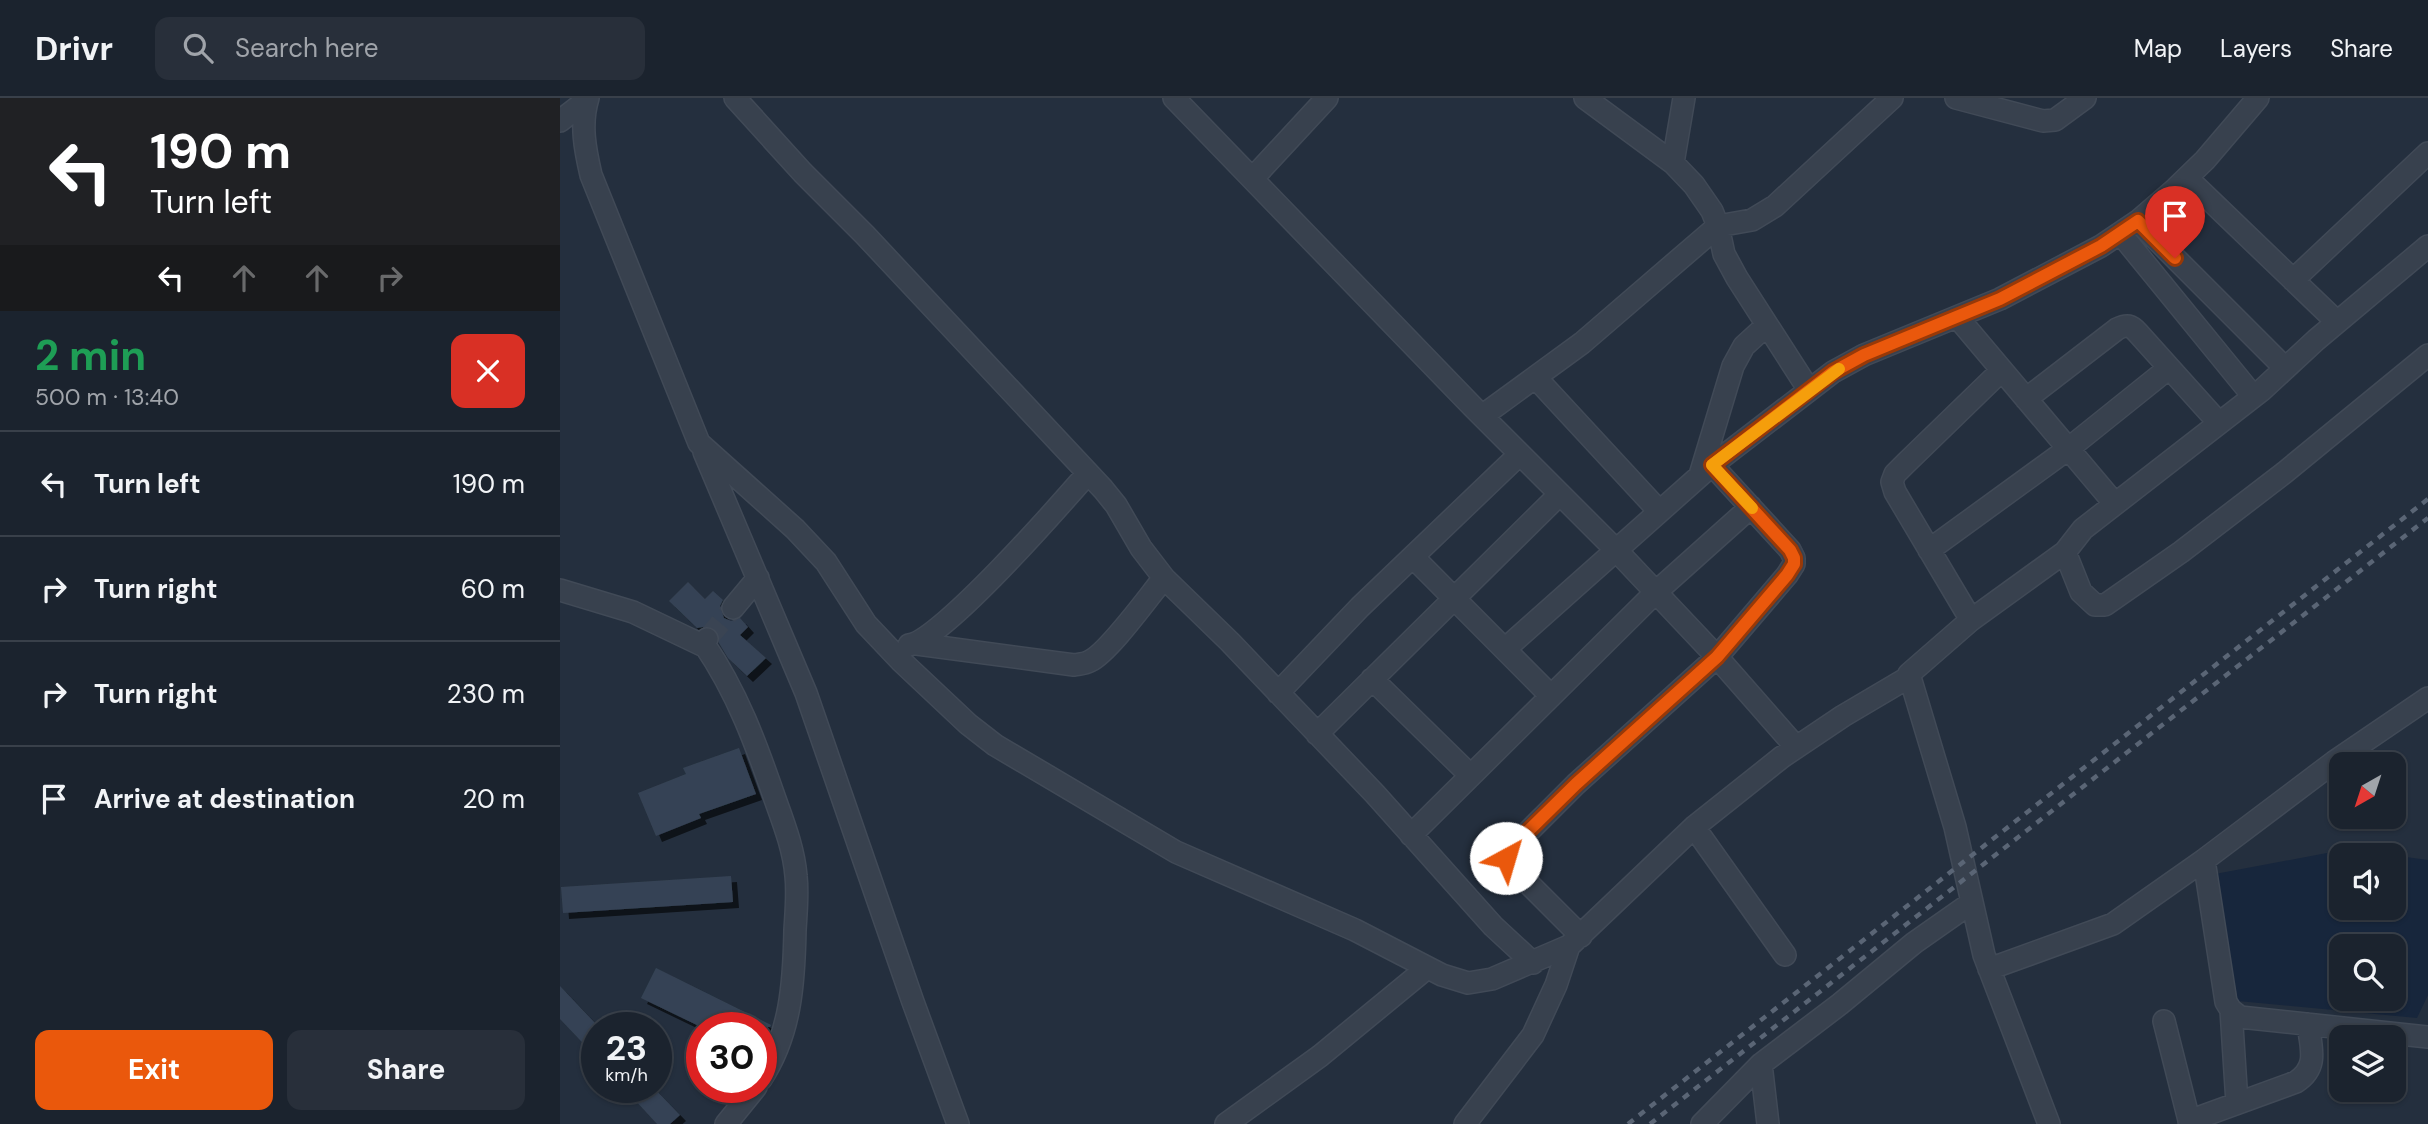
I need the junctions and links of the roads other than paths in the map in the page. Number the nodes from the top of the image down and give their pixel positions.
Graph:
1 (735, 98) edge
2 (1174, 98) edge
3 (1327, 98) edge
4 (1586, 98) edge
5 (1684, 98) edge
6 (1892, 98) edge
7 (1956, 98) edge
8 (2085, 98) edge
9 (2258, 98) edge
10 (587, 99) edge
11 (560, 121) edge
12 (2428, 153) edge
13 (1673, 163) junction
14 (1253, 178) junction
15 (2186, 178) junction
16 (2138, 221) junction
17 (1718, 226) junction
18 (2120, 233) junction
19 (2428, 246) edge
20 (2293, 280) junction
21 (1958, 317) junction
22 (2337, 322) junction
23 (1767, 325) junction
24 (2428, 355) edge
25 (2169, 368) junction
26 (2285, 368) junction
27 (2002, 370) junction
28 (1536, 378) junction
29 (1809, 390) junction
30 (2253, 396) junction
31 (2026, 399) junction
32 (1482, 416) junction
33 (2219, 423) junction
34 (702, 447) junction
35 (2068, 449) junction
36 (1520, 454) junction
37 (1706, 470) junction
38 (1088, 473) junction
39 (1560, 494) junction
40 (2115, 504) junction
41 (1751, 507) junction
42 (1659, 511) junction
43 (1616, 550) junction
44 (1930, 550) junction
45 (2065, 552) junction
46 (1413, 556) junction
47 (758, 578) junction
48 (1164, 578) junction
49 (560, 590) edge
50 (1656, 592) junction
51 (1455, 597) junction
52 (733, 608) tunnel mouth
53 (1971, 620) junction
54 (916, 644) junction
55 (885, 645) junction
56 (1506, 649) junction
57 (1717, 657) junction
58 (1909, 677) junction
59 (1372, 679) junction
60 (1278, 692) junction
61 (1550, 695) junction
62 (2424, 709) edge
63 (1317, 734) junction
64 (1797, 747) junction
65 (1469, 775) junction
66 (1694, 827) junction
67 (1410, 835) junction
68 (2204, 860) junction
69 (1971, 902) junction
70 (1575, 941) junction
71 (1784, 955) dead end
72 (1533, 963) junction
73 (1427, 968) junction
74 (1989, 969) junction
75 (2231, 1010) junction
76 (2164, 1021) dead end
77 (2308, 1024) junction
78 (2428, 1037) edge
79 (777, 1049) edge
80 (1761, 1064) junction
81 (743, 1103) edge
82 (2237, 1103) junction
83 (2190, 1123) edge
84 (726, 1124) edge
85 (958, 1124) edge
86 (1226, 1124) edge
87 (1465, 1124) edge
88 (1702, 1124) edge
89 (1768, 1124) edge
90 (2049, 1124) edge

1 - 38 street
2 - 14 street
3 - 14 street
4 - 13 street
5 - 13 street
6 - 17 street
7 - 8 street
9 - 15 street
10 - 11 street
10 - 34 street
12 - 20 street
13 - 17 street
14 - 32 street
15 - 16 street
15 - 20 street
16 - 18 street
16 - 26 street
17 - 23 street
17 - 28 street
18 - 21 street
18 - 30 street
19 - 22 street
20 - 22 street
21 - 27 street
21 - 29 street
22 - 26 street
23 - 29 street
23 - 37 street
24 - 45 street
25 - 31 street
25 - 33 street
25 - 35 street
26 - 30 street
27 - 31 street
27 - 44 street
28 - 32 street
28 - 42 street
29 - 37 street
30 - 33 street
31 - 35 street
32 - 36 street
33 - 40 street
34 - 47 street
34 - 55 street
35 - 40 street
35 - 44 street
36 - 39 street
36 - 46 street
37 - 41 street
37 - 42 street
38 - 48 street
38 - 54 street
39 - 43 street
39 - 51 street
40 - 45 street
41 - 50 street
41 - 57 street
42 - 43 street
43 - 50 street
43 - 56 street
44 - 53 street
45 - 53 street
46 - 51 street
46 - 60 street
47 - 52 street
47 - 85 street
48 - 54 street
48 - 60 street
49 - 79 street
50 - 57 street
50 - 61 street
51 - 56 street
51 - 59 street
53 - 58 street
54 - 55 street
55 - 73 street
56 - 61 street
57 - 64 street
57 - 70 street
58 - 64 street
58 - 69 street
59 - 63 street
59 - 65 street
60 - 63 street
61 - 65 street
62 - 68 street
63 - 67 street
64 - 66 street
65 - 67 street
66 - 70 street
66 - 71 street
67 - 72 street
68 - 74 street
68 - 75 street
69 - 74 street
69 - 80 street
70 - 72 street
70 - 87 street
72 - 73 street
73 - 86 street
74 - 90 street
75 - 77 street
75 - 82 street
76 - 83 street
77 - 78 street
77 - 82 street
80 - 88 street
80 - 89 street
81 - 84 street
82 - 83 street

